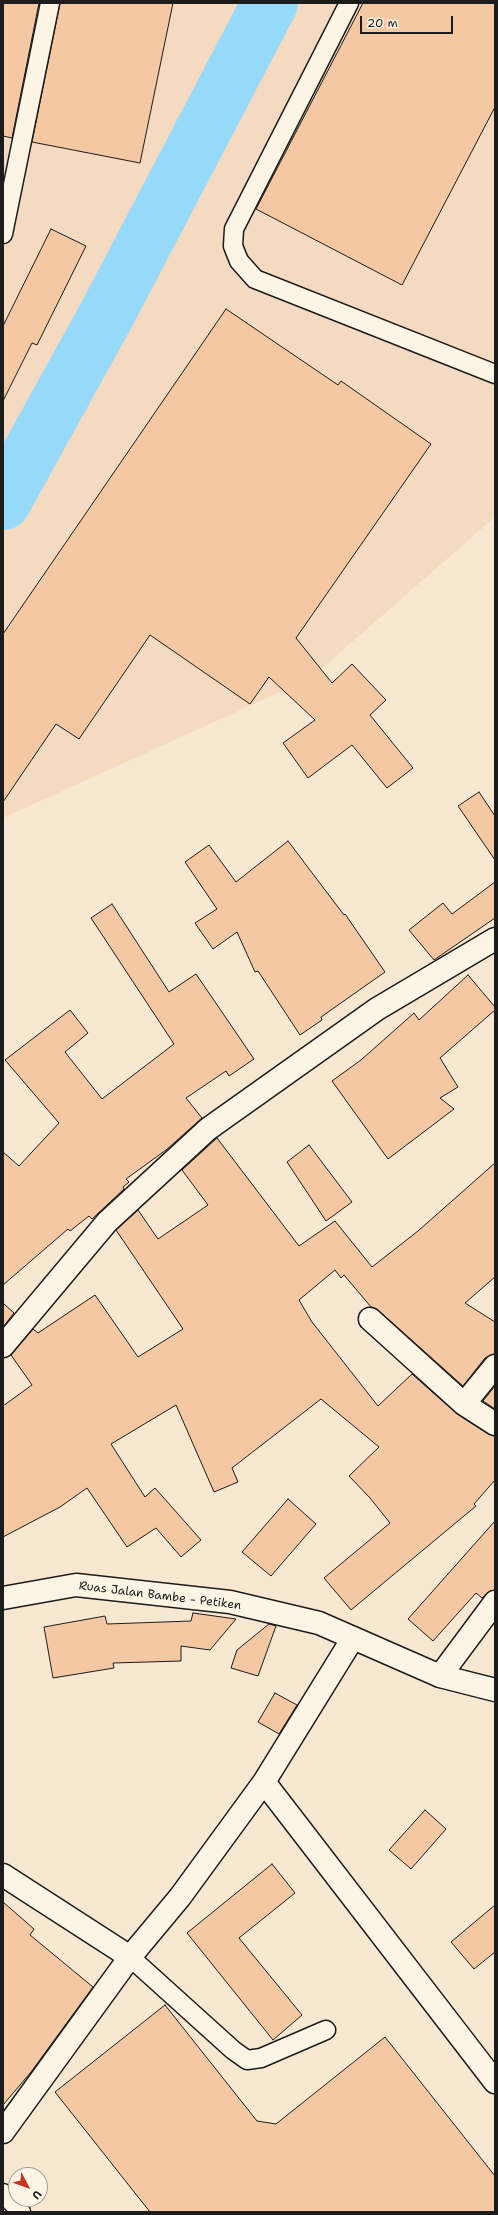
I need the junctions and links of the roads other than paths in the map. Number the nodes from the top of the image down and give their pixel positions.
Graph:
1 (50, 3) edge
2 (350, 3) edge
3 (3, 234) edge
4 (495, 374) edge
5 (495, 939) edge
6 (370, 1319) dead end
7 (3, 1346) edge
8 (495, 1366) edge
9 (464, 1404) junction
10 (495, 1424) edge
11 (3, 1598) edge
12 (495, 1602) edge
13 (353, 1638) junction
14 (440, 1676) junction
15 (495, 1690) edge
16 (264, 1782) junction
17 (3, 1875) edge
18 (130, 1957) junction
19 (326, 2030) dead end
20 (495, 2082) edge
21 (3, 2132) edge
22 (3, 2193) edge
23 (21, 2212) edge

1 - 3 lane
2 - 4 lane
5 - 7 street
6 - 9 street
8 - 9 street
9 - 10 street
11 - 13 street, Ruas Jalan Bambe - Petiken
12 - 14 street
13 - 14 street, Ruas Jalan Bambe - Petiken
13 - 16 street
14 - 15 street, Ruas Jalan Bambe - Petiken
16 - 18 street
16 - 20 street
17 - 18 street
18 - 19 lane
18 - 21 street
22 - 23 lane

